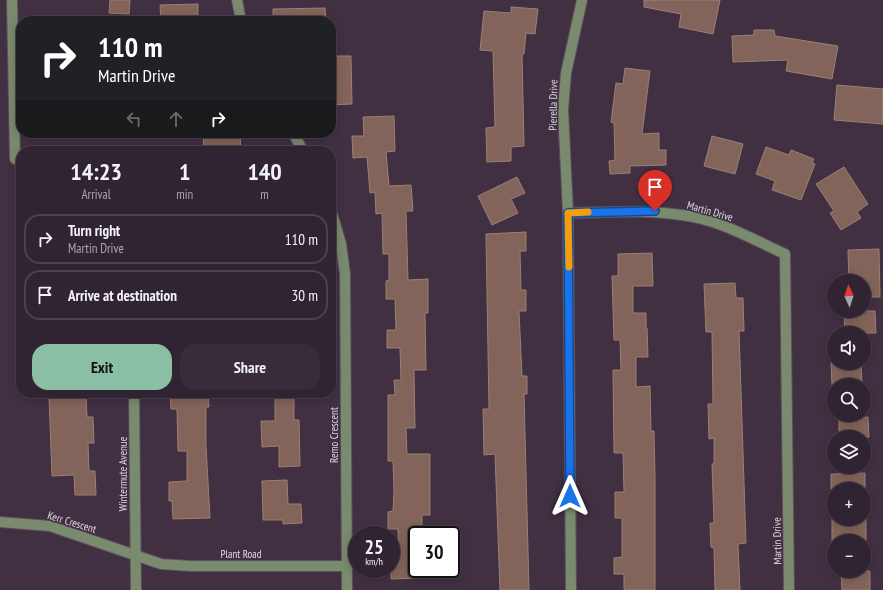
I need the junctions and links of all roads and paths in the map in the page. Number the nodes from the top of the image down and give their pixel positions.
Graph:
1 (12, 0) edge
2 (237, 0) edge
3 (582, 0) edge
4 (240, 16) edge
5 (15, 159) dead end
6 (568, 213) junction
7 (336, 227) edge
8 (134, 398) edge
9 (0, 522) edge
10 (135, 556) junction
11 (347, 566) junction
12 (136, 590) edge
13 (347, 590) edge
14 (571, 590) edge
15 (789, 590) edge

1 - 5 street
2 - 4 street
3 - 6 street, Pierella Drive
6 - 14 street
6 - 15 street, Martin Drive
7 - 11 street, Remo Crescent
8 - 10 street, Wintermute Avenue
9 - 10 street, Kerr Crescent
10 - 11 street, Plant Road
10 - 12 street
11 - 13 street, Remo Crescent

